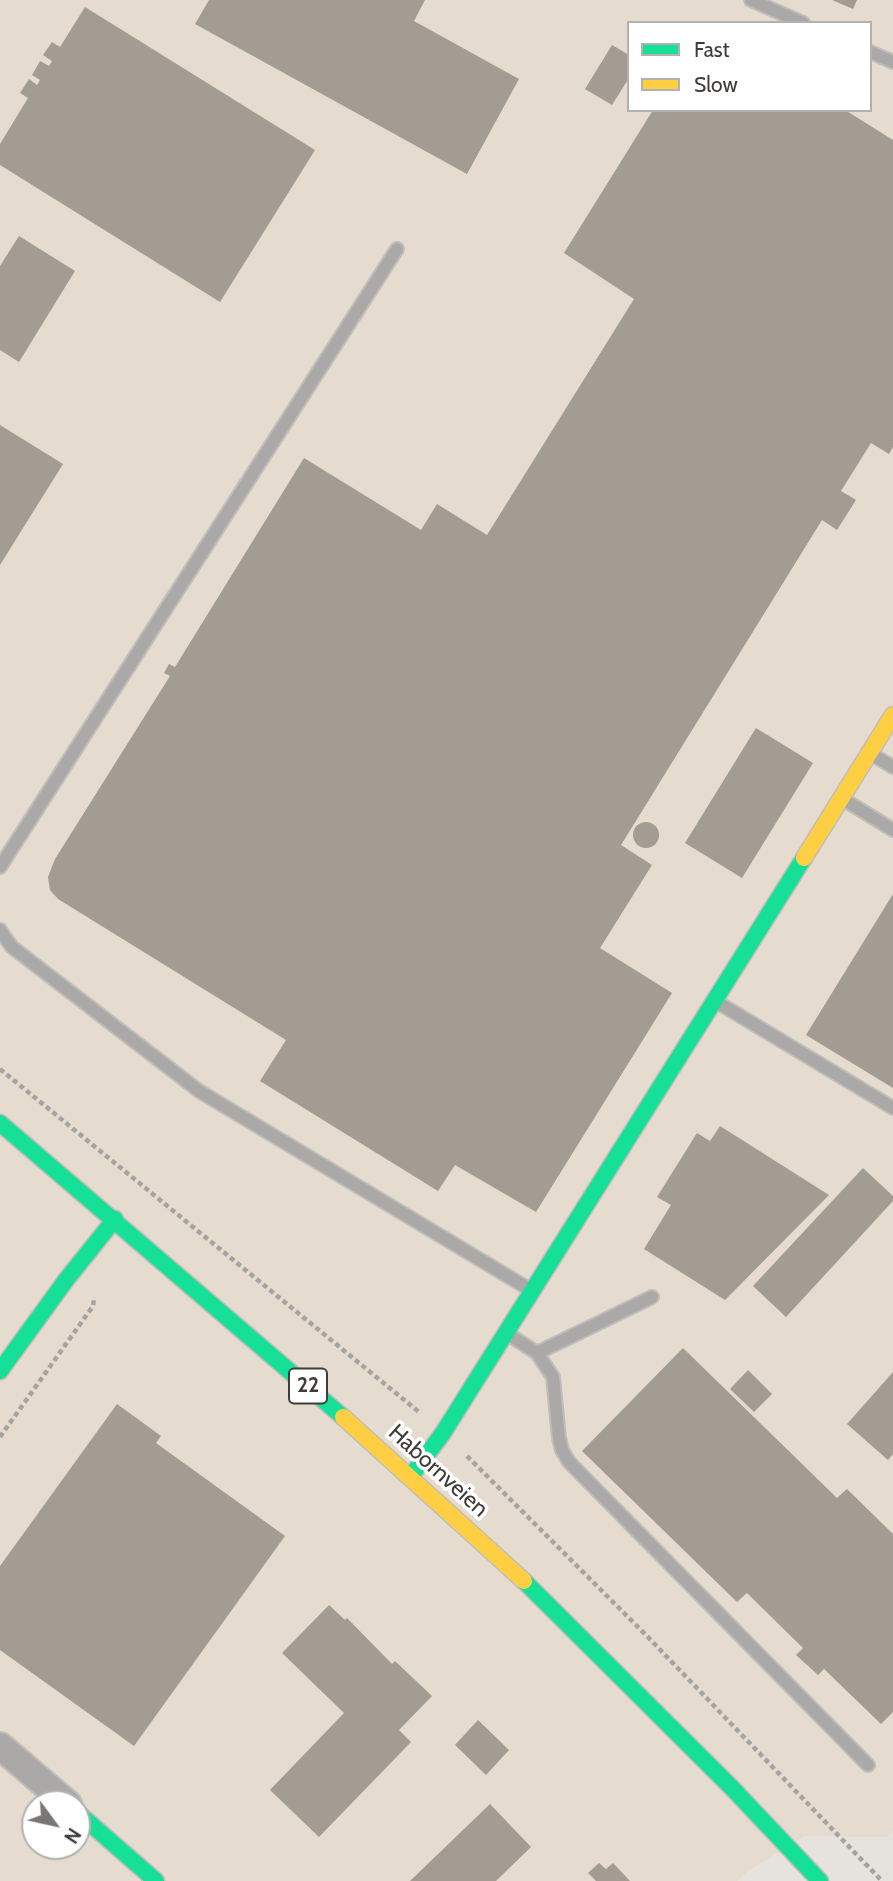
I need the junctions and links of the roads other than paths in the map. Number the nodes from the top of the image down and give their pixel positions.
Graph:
1 (751, 0) edge
2 (798, 21) edge
3 (872, 53) edge
4 (893, 62) edge
5 (397, 249) dead end
6 (893, 715) edge
7 (870, 752) junction
8 (893, 767) edge
9 (841, 798) junction
10 (893, 830) edge
11 (0, 867) edge
12 (0, 930) edge
13 (714, 1000) junction
14 (893, 1108) edge
15 (0, 1123) edge
16 (115, 1219) junction
17 (532, 1291) junction
18 (652, 1297) dead end
19 (506, 1333) junction
20 (537, 1353) junction
21 (0, 1371) edge
22 (411, 1476) junction
23 (0, 1746) edge
24 (868, 1765) dead end
25 (52, 1790) edge
26 (91, 1824) edge
27 (156, 1881) edge
28 (820, 1881) edge

1 - 2 lane
3 - 4 lane
5 - 11 lane
6 - 7 main road
7 - 8 lane
7 - 9 main road
9 - 10 lane
9 - 13 main road
12 - 17 lane
13 - 14 lane
13 - 17 main road
15 - 16 main road, Habornveien / 22
16 - 21 main road
16 - 22 main road, Habornveien / 22
17 - 19 main road
18 - 20 lane
19 - 20 lane
19 - 22 main road
20 - 24 lane
22 - 28 main road, Habornveien / 22
23 - 25 street
26 - 27 main road

